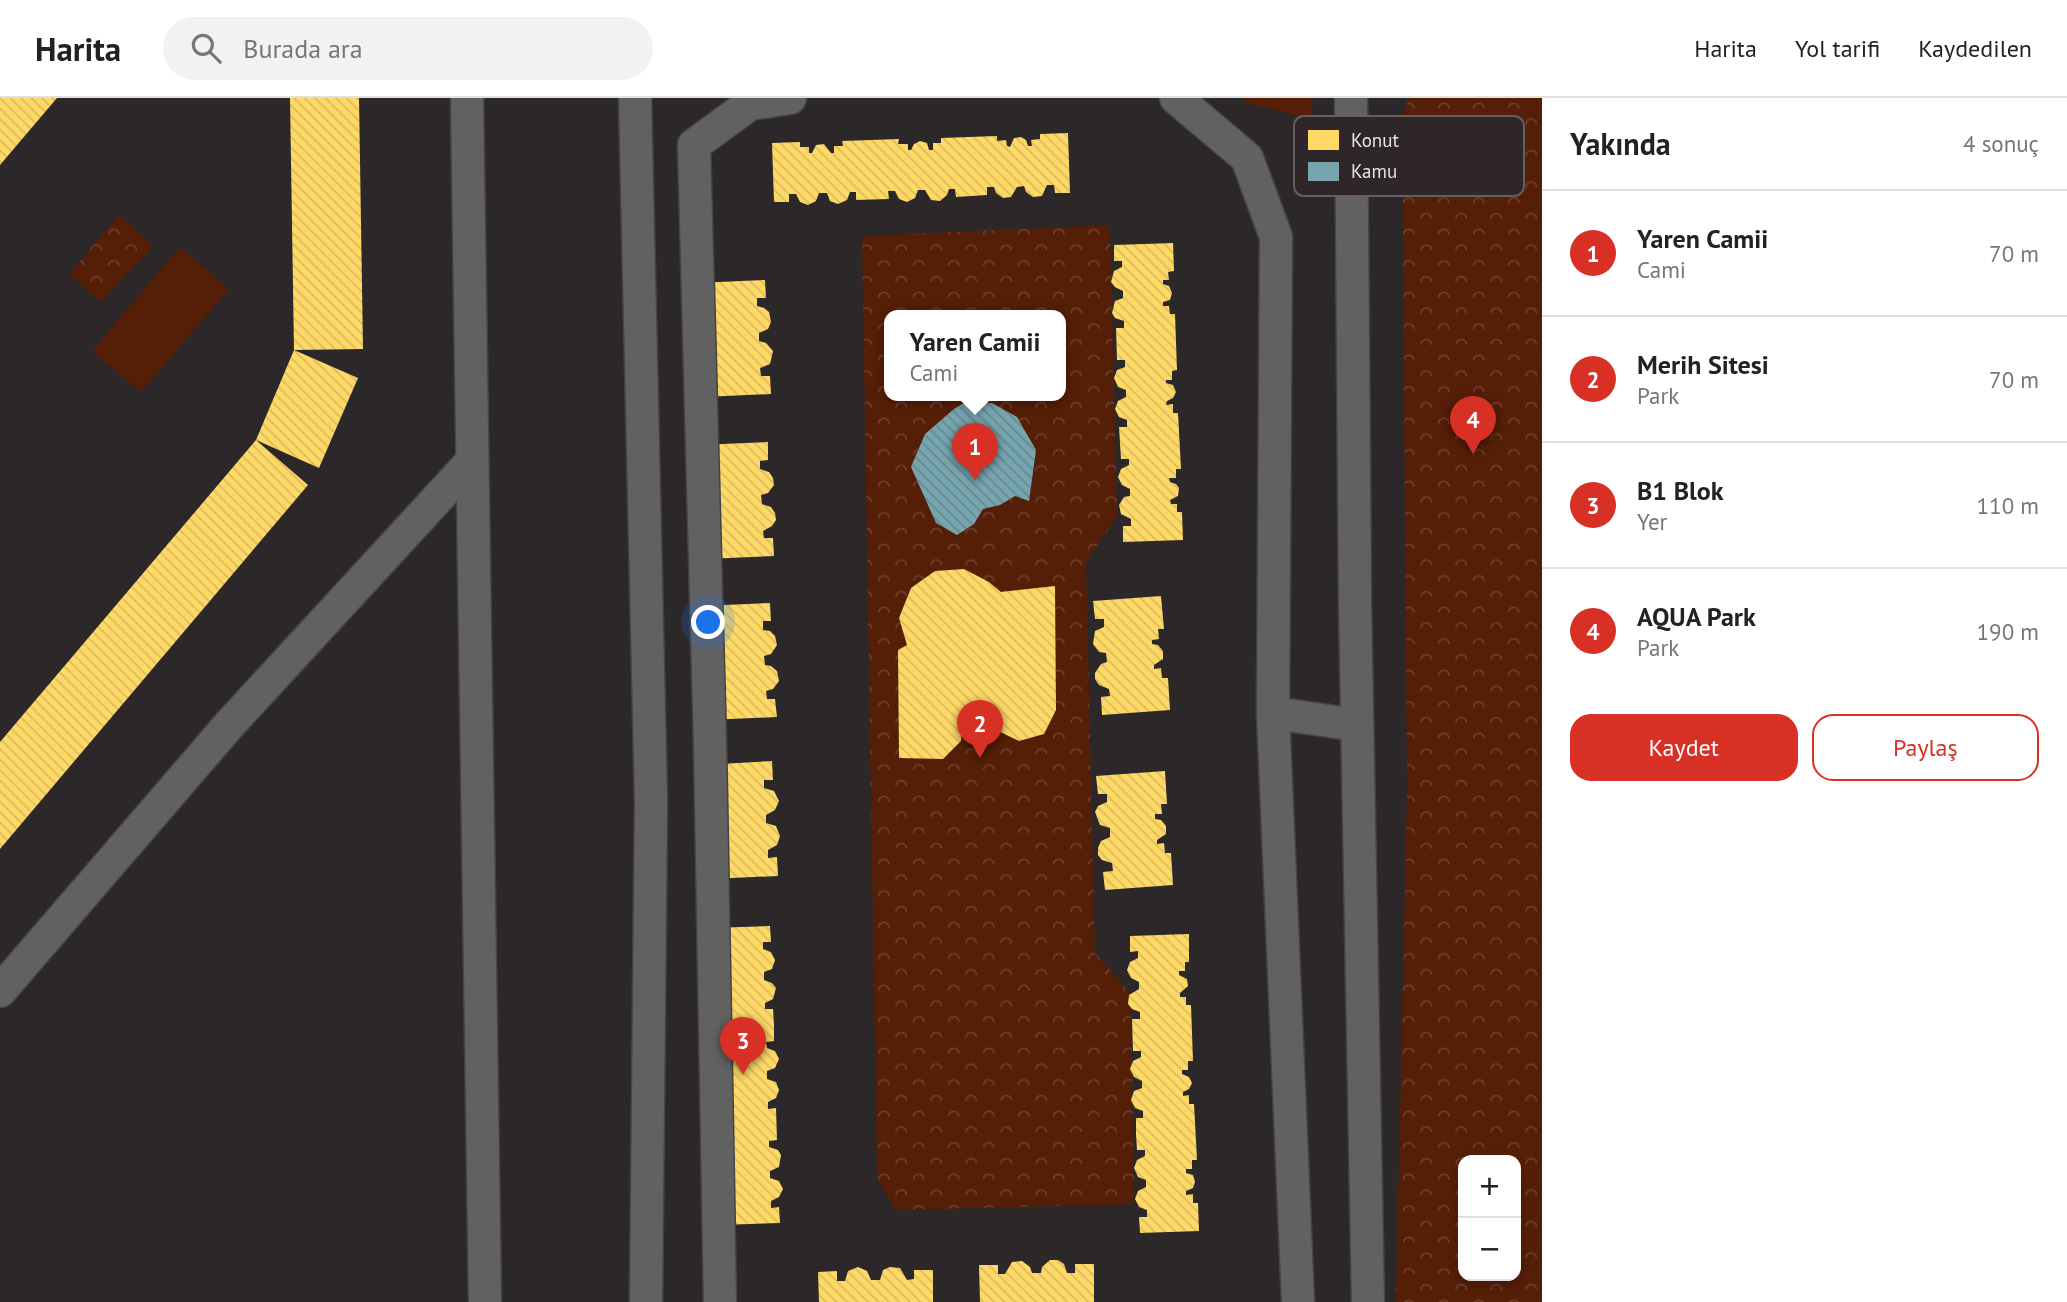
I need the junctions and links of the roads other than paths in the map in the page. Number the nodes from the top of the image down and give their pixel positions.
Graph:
1 (467, 98) edge
2 (635, 98) edge
3 (789, 98) edge
4 (1177, 98) edge
5 (1351, 98) edge
6 (1351, 116) edge
7 (1352, 196) edge
8 (472, 461) junction
9 (1273, 713) junction
10 (1357, 725) junction
11 (0, 991) edge
12 (485, 1302) edge
13 (646, 1302) edge
14 (720, 1302) edge
15 (1298, 1302) edge
16 (1368, 1302) edge

1 - 8 street
2 - 13 street
3 - 14 street
4 - 9 street
5 - 6 street
7 - 10 street
8 - 11 street
8 - 12 street
9 - 10 street
9 - 15 street
10 - 16 street

